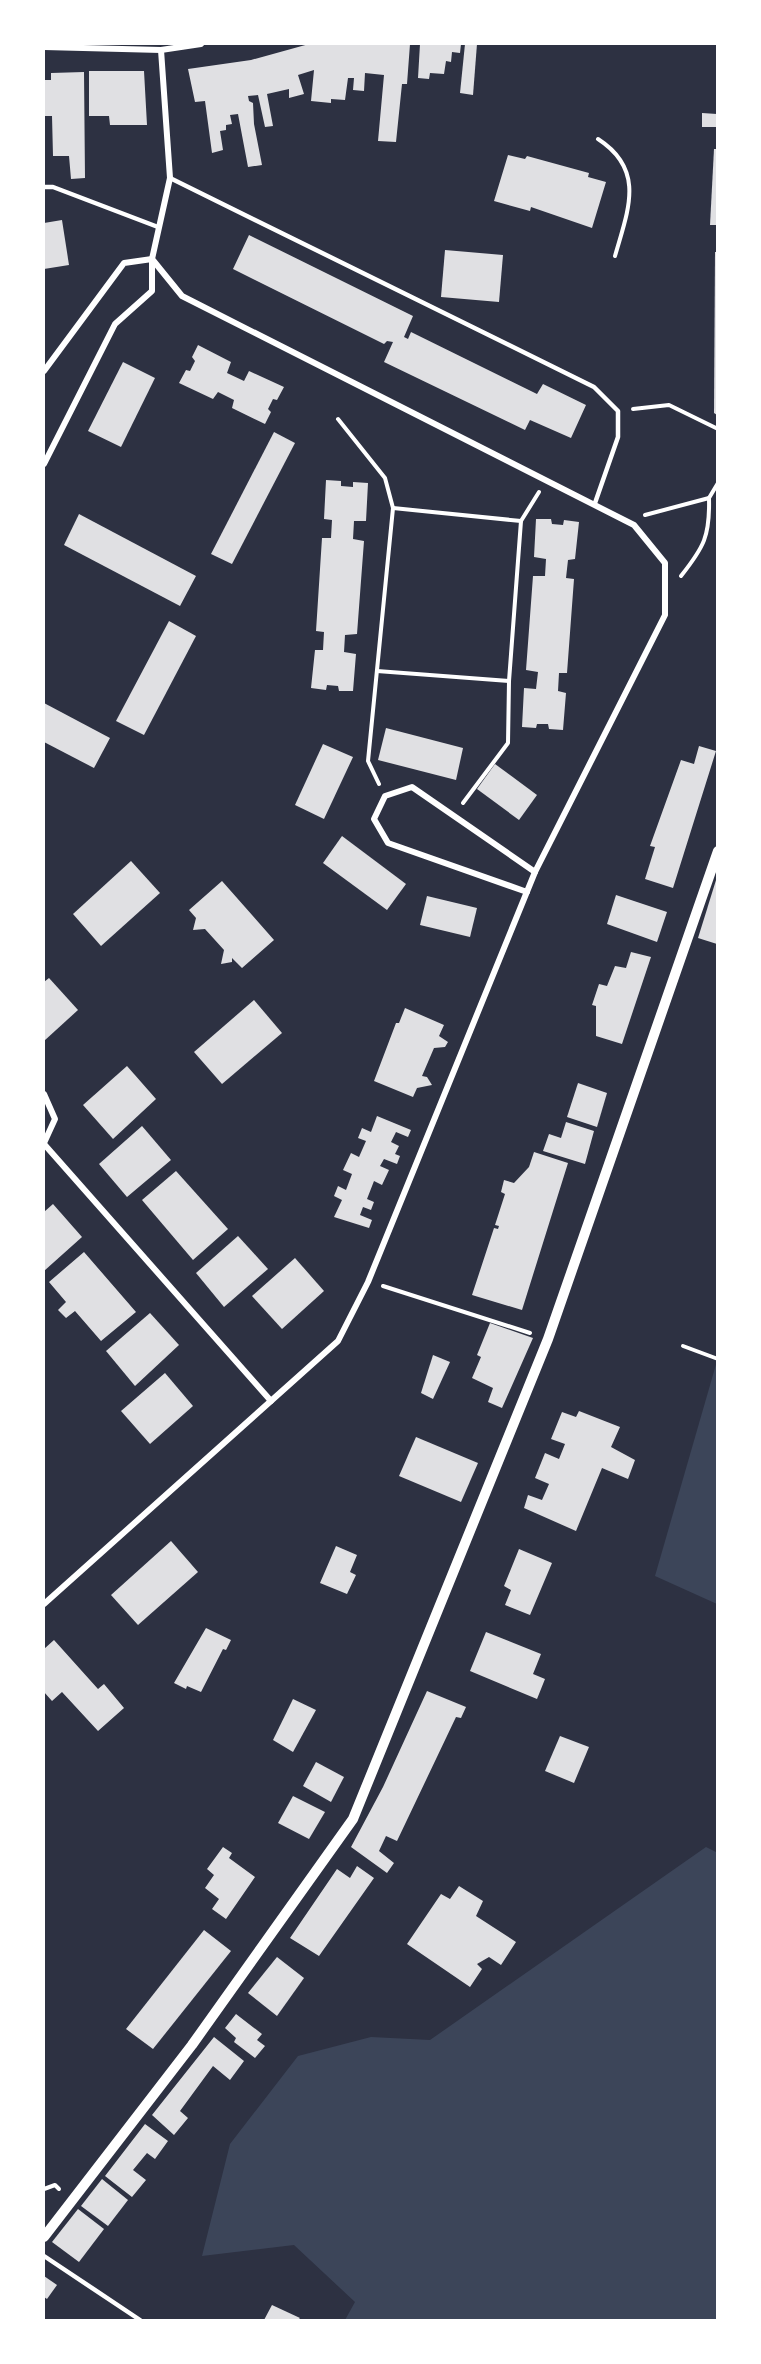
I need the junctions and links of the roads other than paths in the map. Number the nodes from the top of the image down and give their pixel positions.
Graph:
1 (201, 44) edge
2 (44, 47) edge
3 (161, 50) junction
4 (170, 178) junction
5 (44, 187) edge
6 (158, 227) junction
7 (152, 259) junction
8 (44, 371) edge
9 (44, 465) edge
10 (595, 503) junction
11 (717, 851) edge
12 (535, 872) junction
13 (527, 892) junction
14 (44, 1094) edge
15 (44, 1143) edge
16 (271, 1401) junction
17 (45, 1600) edge
18 (44, 2237) edge
19 (44, 2256) edge
20 (140, 2320) edge

1 - 3 street
2 - 3 street
3 - 4 street
4 - 6 street
4 - 10 lane
5 - 6 lane
6 - 7 street
7 - 8 street
7 - 9 street
7 - 10 street
10 - 12 street
11 - 18 street
12 - 13 street
12 - 13 street
13 - 16 street
14 - 15 street
15 - 16 street
16 - 17 street
19 - 20 lane

